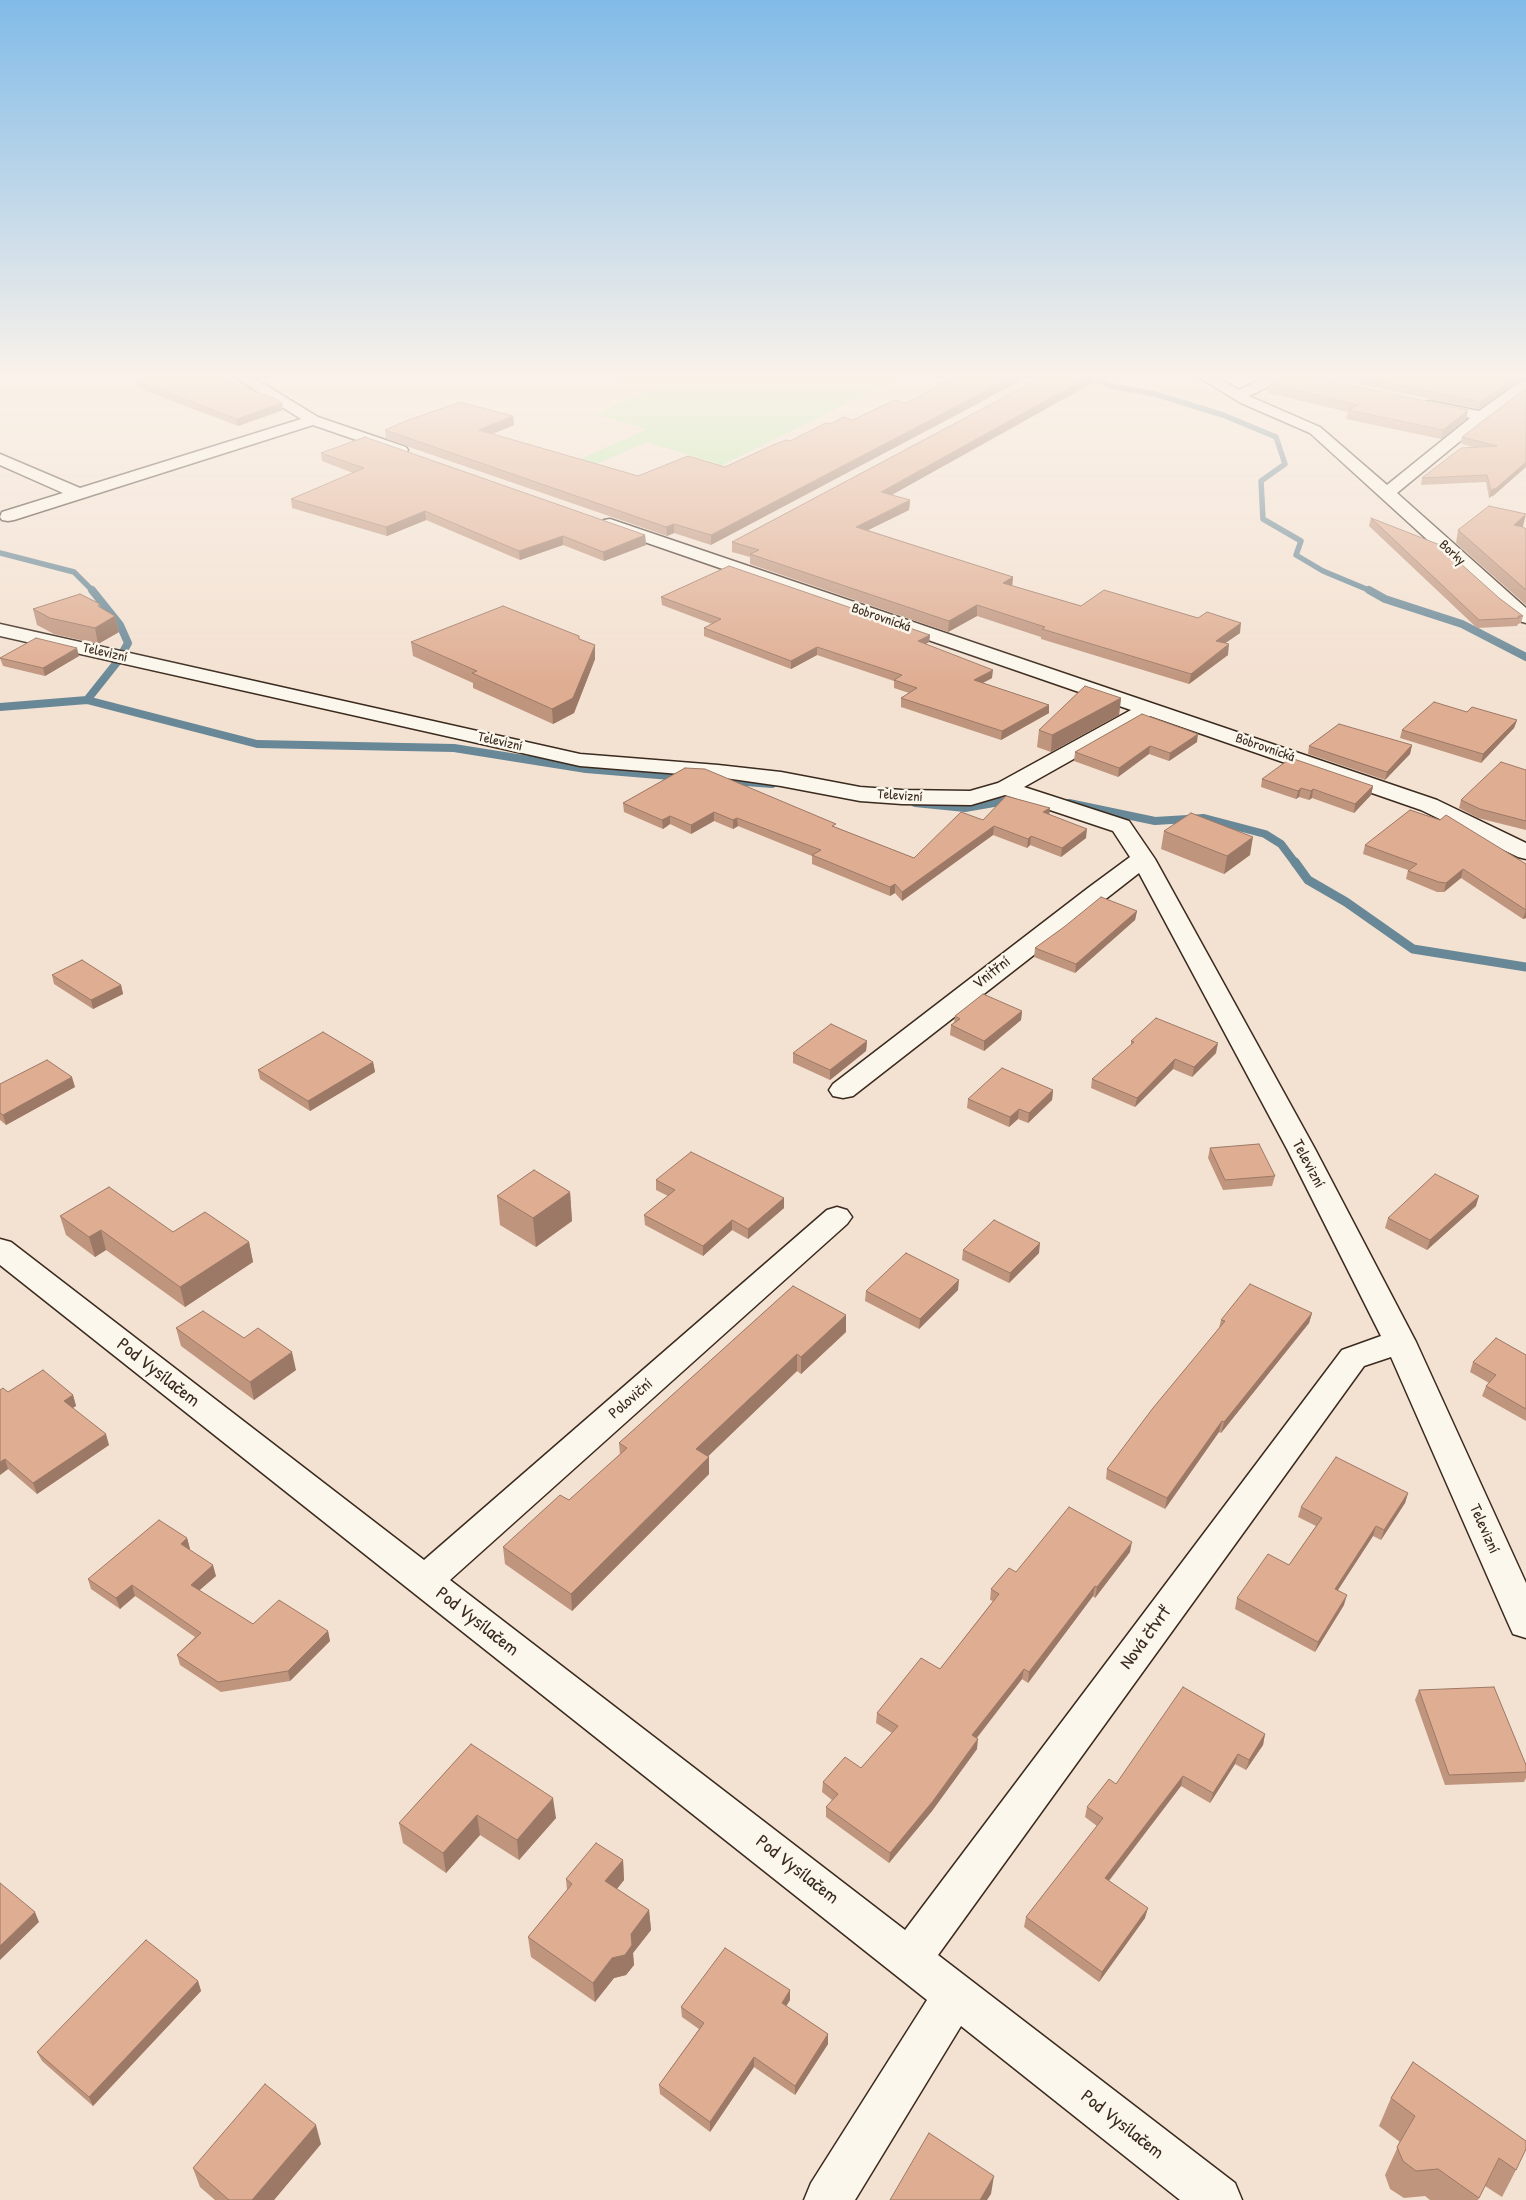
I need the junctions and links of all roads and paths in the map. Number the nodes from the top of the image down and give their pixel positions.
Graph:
1 (44, 479) edge
2 (127, 479) edge
3 (1370, 479) edge
4 (1405, 479) edge
5 (1387, 493) junction
6 (79, 494) junction
7 (8, 516) dead end
8 (589, 517) edge
9 (721, 549) dead end
10 (704, 557) junction
11 (1526, 617) edge
12 (0, 630) edge
13 (1149, 708) junction
14 (1006, 788) junction
15 (1526, 852) edge
16 (1143, 859) junction
17 (842, 1090) dead end
18 (837, 1216) dead end
19 (0, 1249) edge
20 (1400, 1342) junction
21 (424, 1581) junction
22 (1526, 1623) edge
23 (910, 1958) junction
24 (956, 1994) junction
25 (828, 2200) edge
26 (1218, 2200) edge

1 - 6 street
2 - 6 street
3 - 5 street, Borky
4 - 5 street
5 - 11 street, Borky
6 - 7 street
8 - 10 street, Bobrovnická
9 - 10 street
10 - 13 street, Bobrovnická
12 - 14 street, Televizní
13 - 14 street, Televizní
13 - 15 street, Bobrovnická
14 - 16 street, Televizní
16 - 17 street, Vnitřní
16 - 20 street, Televizní
18 - 21 street, Poloviční
19 - 21 street, Pod Vysílačem
20 - 22 street, Televizní
20 - 23 street, Nová čtvrť
21 - 23 street, Pod Vysílačem
23 - 24 street, Pod Vysílačem
24 - 25 street
24 - 26 street, Pod Vysílačem

